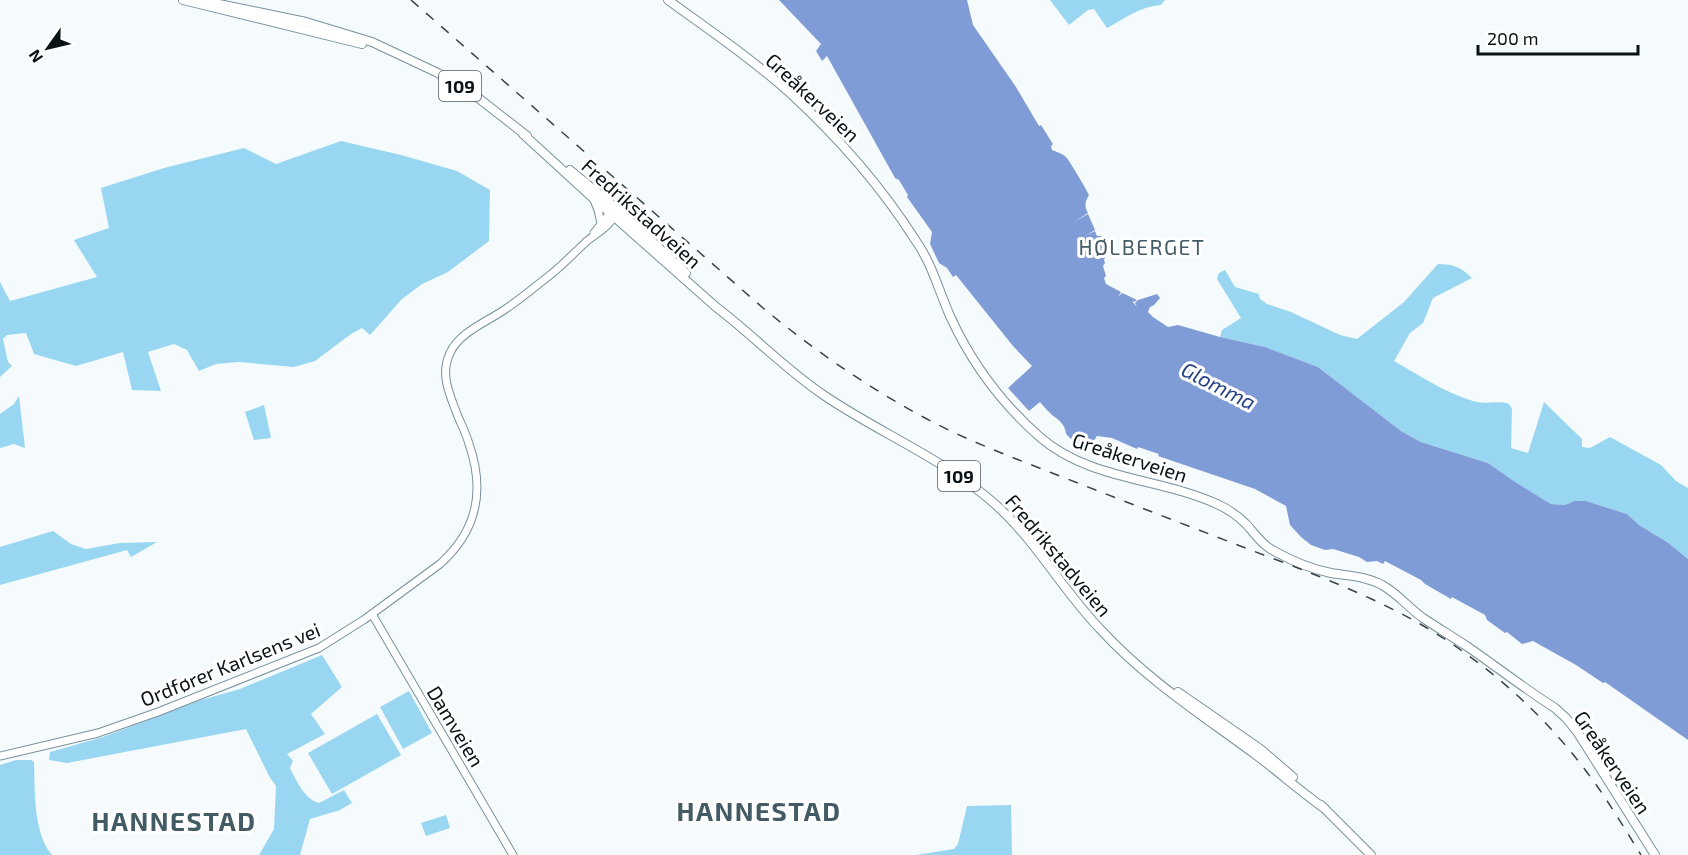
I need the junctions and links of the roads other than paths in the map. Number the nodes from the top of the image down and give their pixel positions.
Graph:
1 (183, 0) edge
2 (200, 0) edge
3 (668, 0) edge
4 (388, 50) junction
5 (523, 134) junction
6 (593, 198) junction
7 (614, 213) junction
8 (601, 223) junction
9 (589, 240) junction
10 (372, 614) junction
11 (0, 756) edge
12 (513, 855) edge
13 (1371, 855) edge
14 (1655, 855) edge

1 - 4 main road, Fredrikstadveien / 109
2 - 4 main road, Fredrikstadveien / 109
3 - 14 main road, Greåkerveien
4 - 5 main road, Fredrikstadveien / 109
5 - 6 main road, Fredrikstadveien / 109
5 - 7 main road, Fredrikstadveien / 109
6 - 7 main road, Fredrikstadveien / 109
6 - 8 street
7 - 8 street, Ordfører Karlsens vei
7 - 9 street, Ordfører Karlsens vei
7 - 13 main road, Fredrikstadveien / 109
8 - 9 street, Ordfører Karlsens vei
9 - 10 street, Ordfører Karlsens vei
10 - 11 street, Ordfører Karlsens vei
10 - 12 street, Damveien

